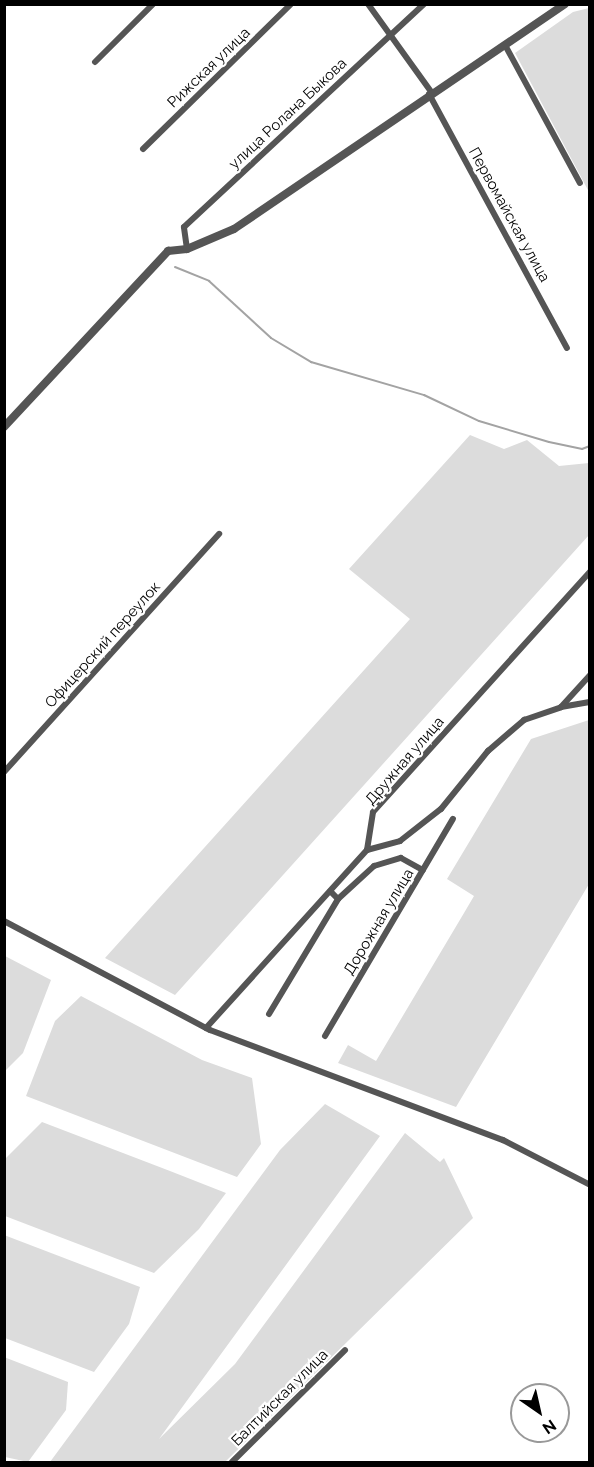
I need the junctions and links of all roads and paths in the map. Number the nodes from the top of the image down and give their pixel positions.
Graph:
1 (153, 4) edge
2 (291, 4) edge
3 (368, 4) edge
4 (424, 4) edge
5 (566, 4) edge
6 (391, 35) junction
7 (505, 45) junction
8 (95, 62) dead end
9 (431, 94) junction
10 (143, 149) dead end
11 (580, 183) dead end
12 (187, 249) junction
13 (567, 348) dead end
14 (4, 427) edge
15 (219, 534) dead end
16 (590, 572) edge
17 (590, 675) edge
18 (590, 702) edge
19 (561, 707) junction
20 (4, 772) edge
21 (453, 819) dead end
22 (367, 850) junction
23 (423, 870) junction
24 (330, 891) junction
25 (338, 899) junction
26 (4, 921) edge
27 (269, 1014) dead end
28 (206, 1028) junction
29 (325, 1036) dead end
30 (590, 1185) edge
31 (345, 1350) dead end
32 (232, 1462) edge

1 - 8 street
2 - 10 street, Рижская улица
3 - 6 street, Первомайская улица
4 - 6 street, улица Ролана Быкова
5 - 7 street
6 - 9 street, Первомайская улица
6 - 12 street, улица Ролана Быкова
7 - 9 street
7 - 11 street
9 - 12 street
9 - 13 street, Первомайская улица
12 - 14 street
15 - 20 street, Офицерский переулок
16 - 22 street, Дружная улица
17 - 19 street
18 - 19 street
19 - 22 street
21 - 23 street, Дорожная улица
22 - 24 street
23 - 25 street
23 - 29 street, Дорожная улица
24 - 25 street
24 - 28 street
25 - 27 street
26 - 28 street
28 - 30 street
31 - 32 street, Балтийская улица

